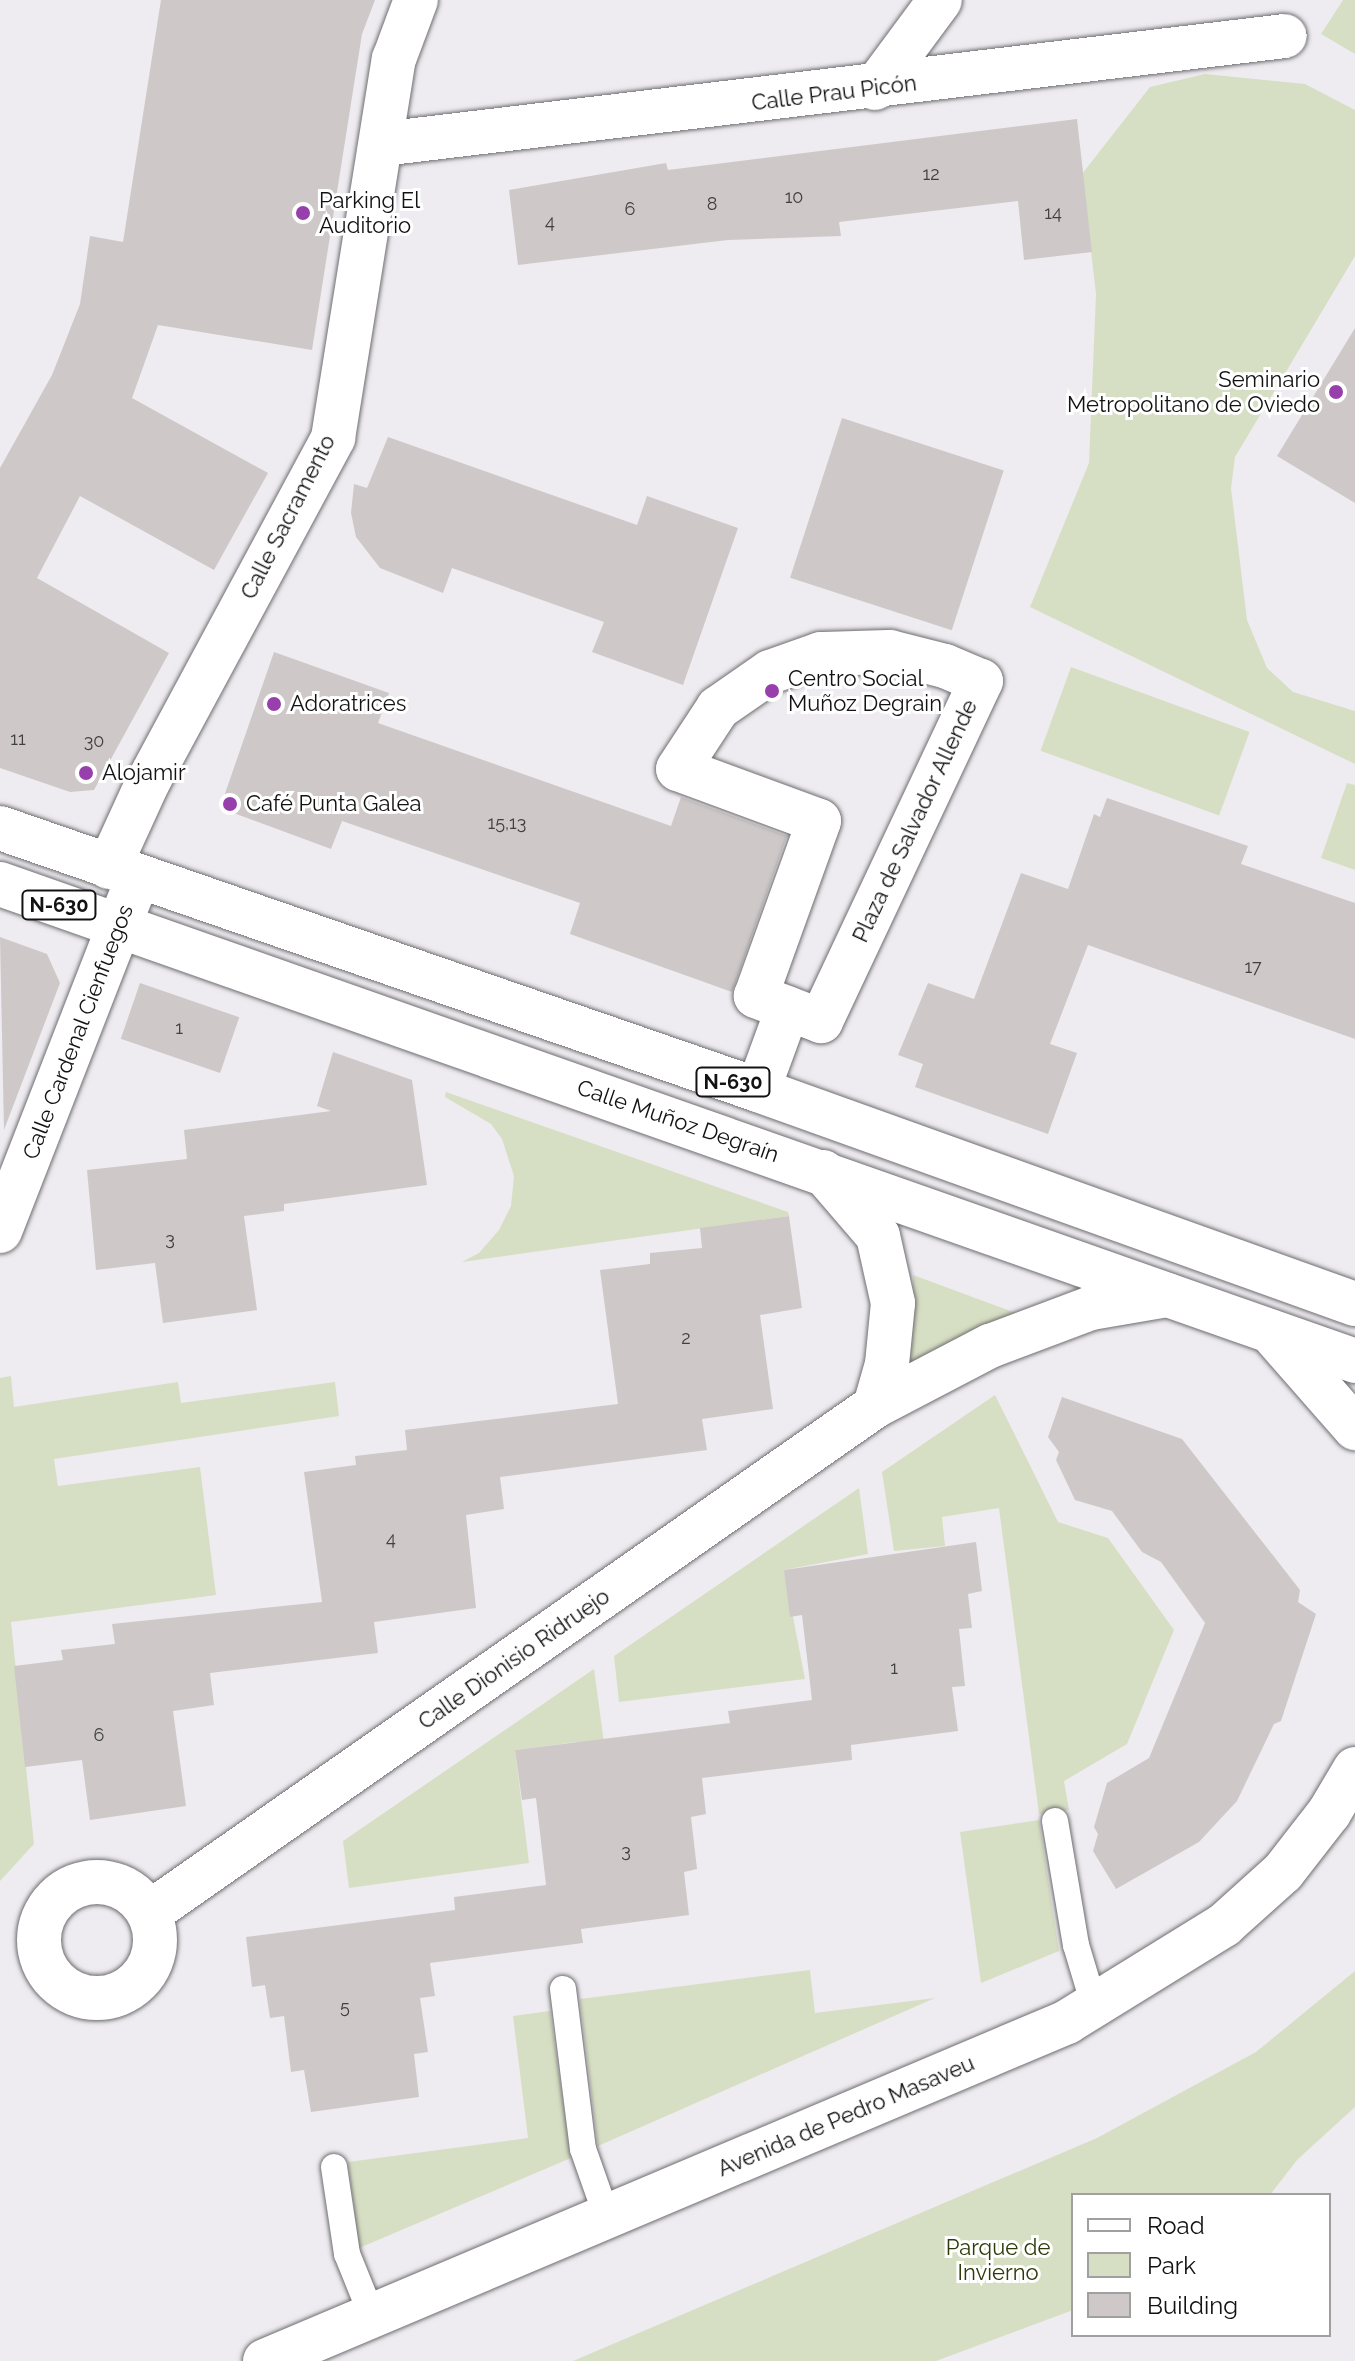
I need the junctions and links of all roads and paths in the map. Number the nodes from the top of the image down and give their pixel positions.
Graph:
1 (416, 0) edge
2 (940, 0) edge
3 (1285, 36) dead end
4 (875, 88) junction
5 (382, 144) junction
6 (0, 828) edge
7 (124, 872) junction
8 (0, 884) edge
9 (119, 926) junction
10 (788, 1008) junction
11 (758, 1090) junction
12 (823, 1172) junction
13 (0, 1231) edge
14 (1167, 1295) junction
15 (1355, 1304) edge
16 (1271, 1332) junction
17 (1355, 1361) edge
18 (875, 1406) junction
19 (1355, 1428) edge
20 (1355, 1769) edge
21 (1055, 1821) dead end
22 (152, 1911) dead end
23 (563, 1989) dead end
24 (1094, 2005) junction
25 (334, 2167) dead end
26 (607, 2217) junction
27 (372, 2316) junction
28 (265, 2361) edge

1 - 5 main road, Calle Sacramento
2 - 4 main road
3 - 4 main road, Calle Prau Picón
4 - 5 main road, Calle Prau Picón
5 - 7 main road, Calle Sacramento
6 - 7 main road, N-630
7 - 9 main road, Calle Cardenal Cienfuegos
7 - 11 main road, N-630
8 - 9 main road, Calle Muñoz Degraín / N-630
9 - 12 main road, Calle Muñoz Degraín / N-630
9 - 13 main road, Calle Cardenal Cienfuegos
10 - 10 main road, Plaza de Salvador Allende
10 - 11 main road
11 - 15 main road, N-630
12 - 14 main road, Calle Muñoz Degraín / N-630
12 - 18 main road
14 - 16 main road, Calle Muñoz Degraín / N-630
14 - 18 main road, Calle Dionisio Ridruejo
16 - 17 main road, Calle Muñoz Degraín / N-630
16 - 19 main road
18 - 22 main road, Calle Dionisio Ridruejo
20 - 24 main road, Avenida de Pedro Masaveu
21 - 24 lane
23 - 26 lane
24 - 26 main road, Avenida de Pedro Masaveu
25 - 27 lane
26 - 27 main road, Avenida de Pedro Masaveu
27 - 28 main road, Avenida de Pedro Masaveu

